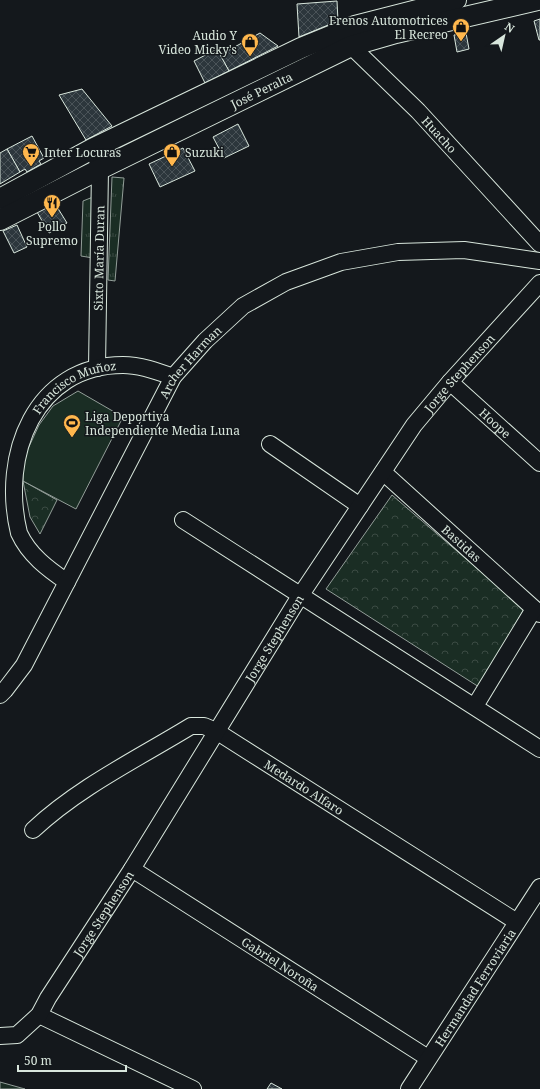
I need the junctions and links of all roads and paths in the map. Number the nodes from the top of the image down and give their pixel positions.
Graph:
1 (456, 0) edge
2 (538, 0) edge
3 (330, 36) junction
4 (351, 46) junction
5 (92, 149) junction
6 (100, 169) junction
7 (0, 199) edge
8 (0, 220) edge
9 (540, 244) edge
10 (540, 261) edge
11 (540, 283) edge
12 (97, 368) junction
13 (173, 377) junction
14 (450, 382) junction
15 (270, 444) dead end
16 (540, 463) edge
17 (3, 467) edge
18 (383, 472) junction
19 (360, 506) junction
20 (183, 520) dead end
21 (67, 582) junction
22 (300, 596) junction
23 (537, 612) edge
24 (0, 695) edge
25 (474, 706) junction
26 (216, 731) junction
27 (540, 749) edge
28 (33, 830) dead end
29 (132, 869) junction
30 (540, 887) edge
31 (517, 922) junction
32 (39, 1016) junction
33 (0, 1036) edge
34 (428, 1058) junction
35 (193, 1089) edge
36 (409, 1089) edge

1 - 3 main road, José Peralta
2 - 4 main road, José Peralta
3 - 4 street, Huacho
3 - 5 main road, José Peralta
4 - 6 main road, José Peralta
4 - 9 street, Huacho
5 - 6 street, Sixto María Duran
5 - 7 main road, José Peralta
6 - 8 main road, José Peralta
6 - 12 street, Sixto María Duran
10 - 13 street, Archer Harman
11 - 14 street, Jorge Stephenson
12 - 13 street, Francisco Muñoz
12 - 17 street, Francisco Muñoz
13 - 21 street, Archer Harman
14 - 16 street, Hoope
14 - 18 street, Jorge Stephenson
15 - 19 street
17 - 21 street, Francisco Muñoz
18 - 19 street, Jorge Stephenson
18 - 23 street, Bastidas
19 - 22 street, Jorge Stephenson
20 - 22 street
21 - 24 street, Archer Harman
22 - 25 street
22 - 26 street, Jorge Stephenson
23 - 25 street
25 - 27 street
26 - 28 street, Medardo Alfaro
26 - 29 street, Jorge Stephenson
26 - 31 street, Medardo Alfaro
29 - 32 street, Jorge Stephenson
29 - 34 street, Gabriel Noroña
30 - 31 street, Hermandad Ferroviaria
31 - 34 street, Hermandad Ferroviaria
32 - 33 street
32 - 35 street
34 - 36 street, Hermandad Ferroviaria

